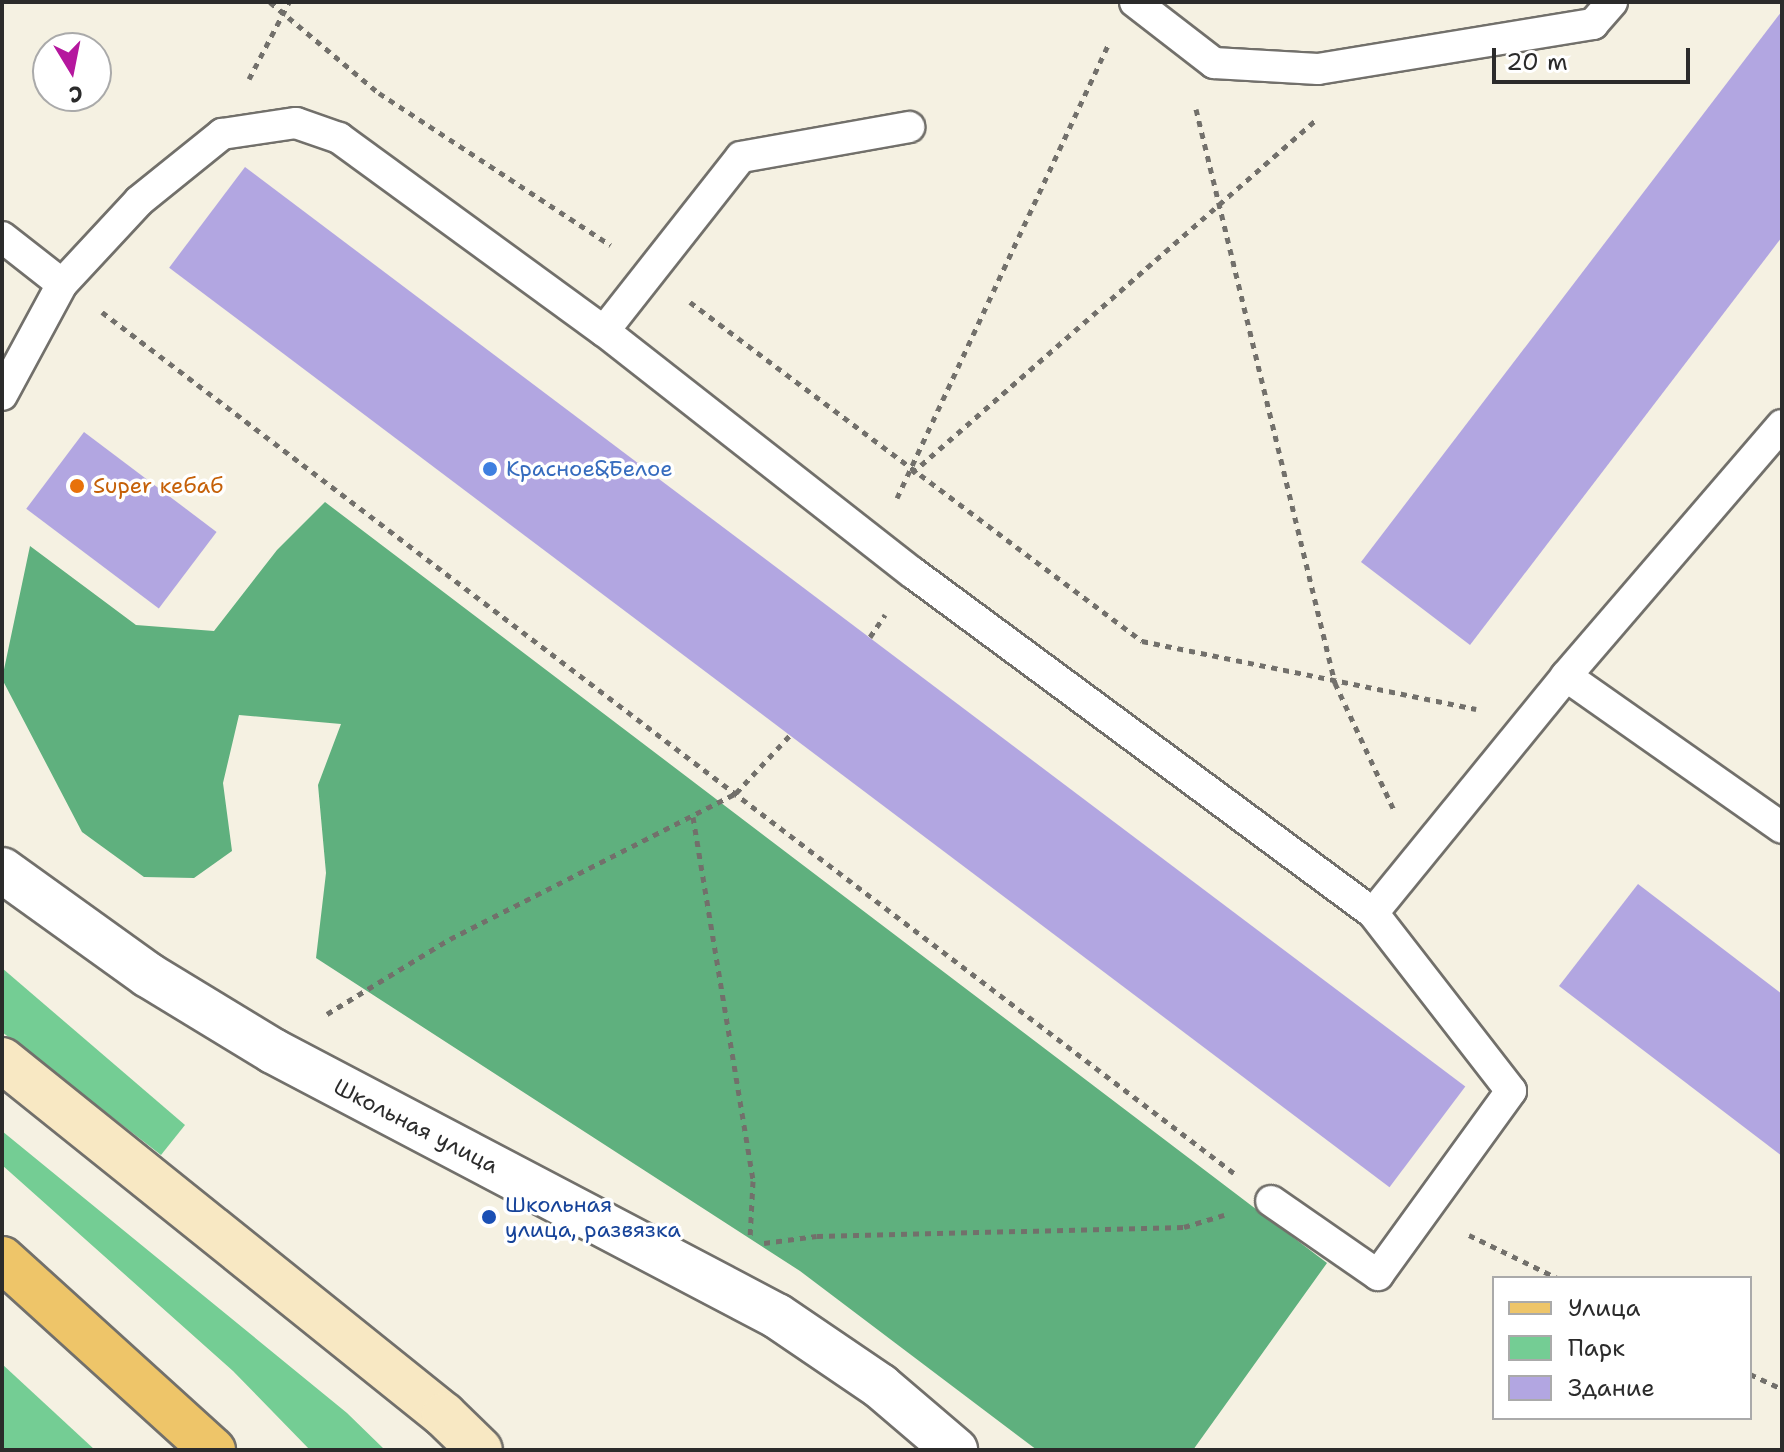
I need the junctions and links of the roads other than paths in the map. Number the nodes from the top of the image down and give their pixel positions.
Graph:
1 (1135, 2) edge
2 (1612, 2) edge
3 (909, 127) dead end
4 (2, 237) edge
5 (62, 284) junction
6 (604, 331) junction
7 (2, 395) edge
8 (1782, 425) edge
9 (1566, 676) junction
10 (1782, 828) edge
11 (2, 870) edge
12 (1373, 913) junction
13 (2, 1060) edge
14 (1271, 1201) road end
15 (2, 1259) edge
16 (213, 1450) edge
17 (480, 1450) edge
18 (955, 1450) edge

1 - 2 lane
3 - 6 lane
4 - 5 lane
5 - 6 lane
5 - 7 lane
6 - 12 lane
8 - 9 lane
9 - 10 lane
9 - 12 lane
11 - 18 street, Школьная улица
12 - 14 lane
13 - 17 main road
15 - 16 main road

